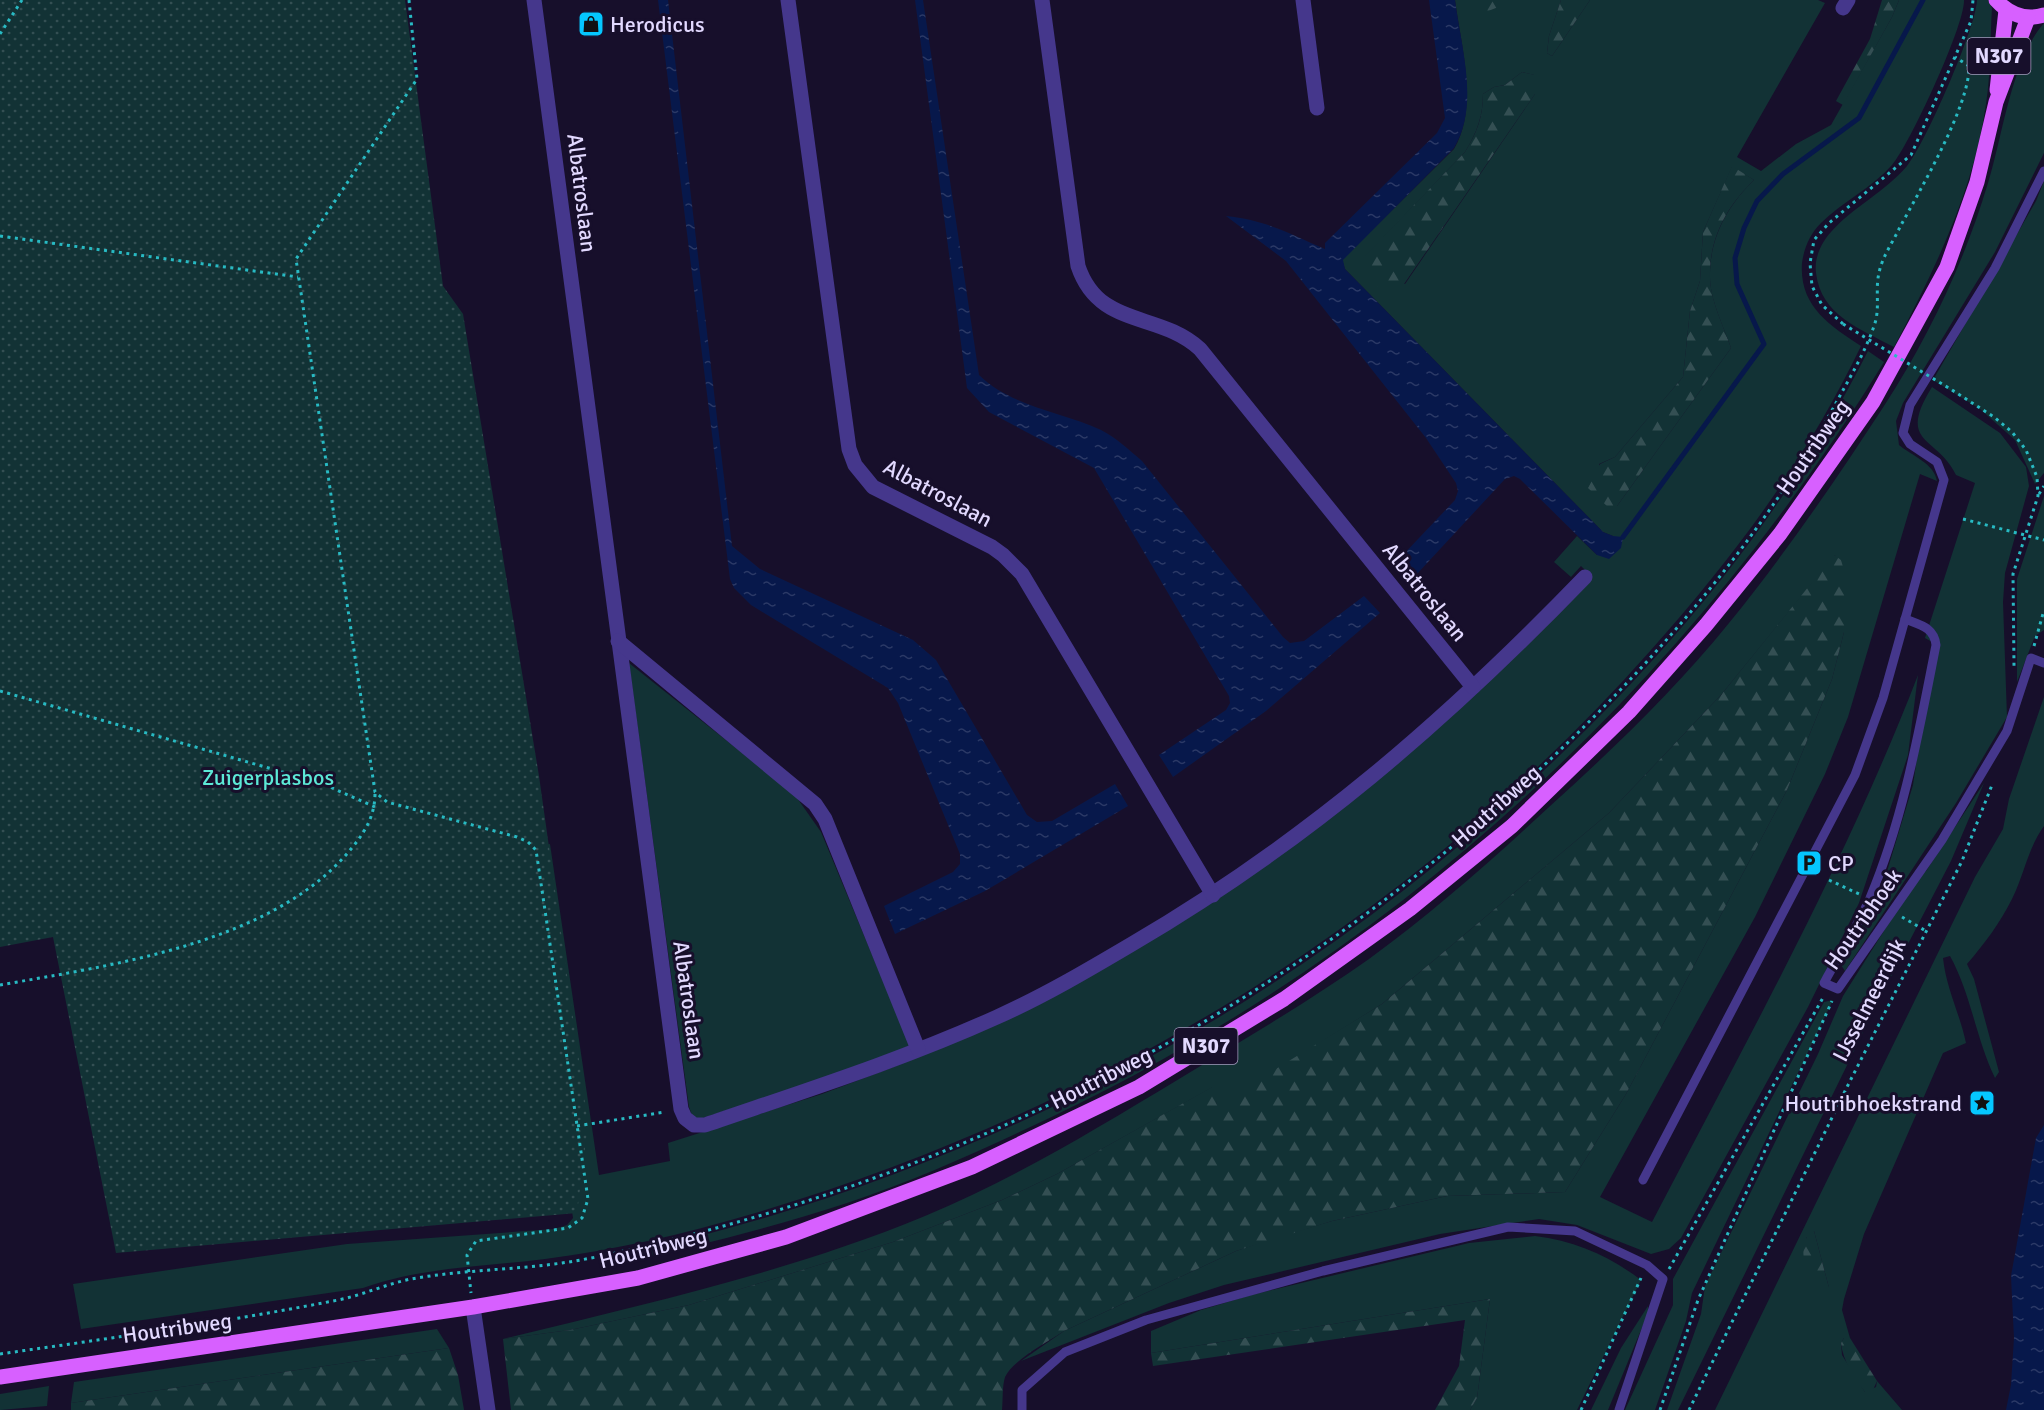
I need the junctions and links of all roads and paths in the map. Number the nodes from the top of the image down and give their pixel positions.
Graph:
1 (22, 0) edge
2 (409, 0) edge
3 (534, 0) edge
4 (788, 0) edge
5 (1042, 0) edge
6 (1302, 0) edge
7 (1973, 0) edge
8 (2001, 5) edge
9 (2044, 15) edge
10 (2028, 18) junction
11 (0, 34) edge
12 (1996, 102) junction
13 (1317, 108) dead end
14 (2044, 171) edge
15 (0, 236) edge
16 (298, 277) junction
17 (2044, 486) edge
18 (2038, 496) junction
19 (1963, 519) dead end
20 (2027, 535) junction
21 (2044, 540) edge
22 (1585, 577) dead end
23 (2044, 610) edge
24 (1905, 619) junction
25 (618, 641) junction
26 (2031, 658) junction
27 (2044, 663) edge
28 (2014, 676) dead end
29 (1473, 687) junction
30 (0, 690) edge
31 (1993, 781) dead end
32 (375, 792) junction
33 (375, 807) junction
34 (1829, 880) dead end
35 (1213, 895) junction
36 (1869, 898) junction
37 (0, 985) edge
38 (1834, 988) junction
39 (918, 1049) junction
40 (681, 1109) junction
41 (577, 1126) junction
42 (1643, 1180) dead end
43 (1647, 1265) junction
44 (1663, 1279) junction
45 (473, 1307) junction
46 (0, 1354) edge
47 (0, 1377) edge
48 (488, 1410) edge
49 (1022, 1410) edge
50 (1581, 1410) edge
51 (1618, 1410) edge
52 (1660, 1410) edge
53 (1689, 1410) edge

1 - 11 path
2 - 16 path
3 - 25 street, Albatroslaan
4 - 35 street, Albatroslaan
5 - 29 street, Albatroslaan
6 - 13 street
7 - 18 path, bridge
8 - 10 main road, N307
8 - 12 main road, Houtribweg / N307
9 - 10 main road, N307
10 - 12 main road, Houtribweg / N307
12 - 45 main road, Houtribweg / N307
14 - 24 lane
15 - 16 path
16 - 32 path
17 - 18 path
18 - 20 path
19 - 20 path
20 - 21 path
20 - 28 path
22 - 29 street
23 - 26 path
24 - 36 lane, Houtribhoek
24 - 42 lane
25 - 39 street
25 - 40 street, Albatroslaan
26 - 27 lane
26 - 38 lane, Houtribhoek
29 - 35 street
30 - 33 path
31 - 53 path, IJsselmeerdijk
32 - 33 path
32 - 41 path
33 - 37 path
34 - 36 path
35 - 39 street
36 - 38 lane, Houtribhoek
38 - 44 path
38 - 52 path
39 - 40 street
40 - 41 path
41 - 46 path, Houtribweg
43 - 44 lane
43 - 49 lane
43 - 50 path
44 - 51 lane
45 - 47 main road, Houtribweg / N307
45 - 48 street

